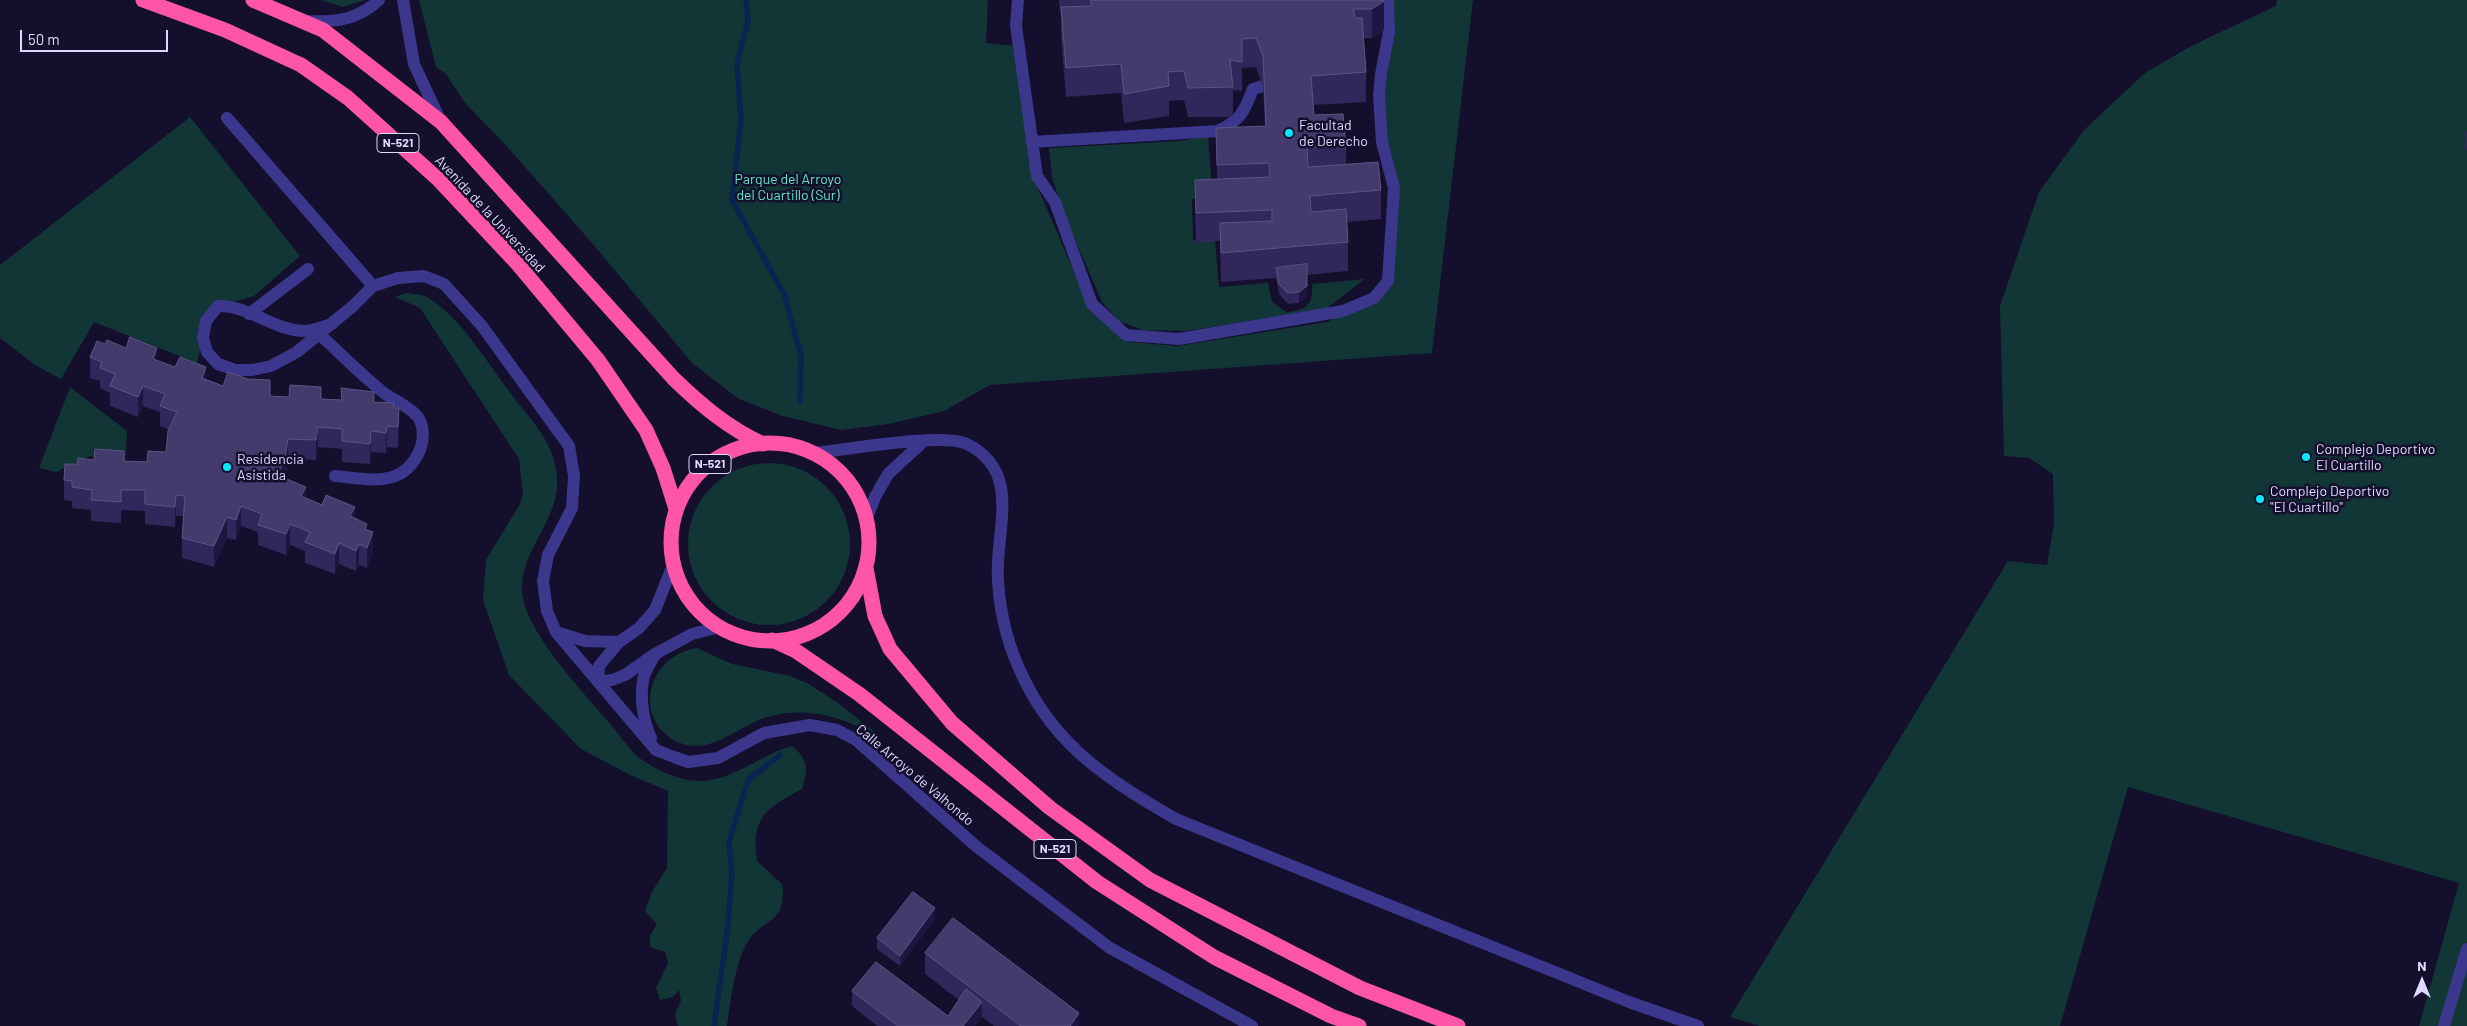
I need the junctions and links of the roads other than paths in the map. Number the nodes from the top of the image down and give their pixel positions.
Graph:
1 (143, 0) edge
2 (253, 0) edge
3 (379, 0) edge
4 (403, 0) edge
5 (1018, 0) edge
6 (1388, 0) edge
7 (302, 21) junction
8 (1263, 86) edge
9 (227, 118) dead end
10 (441, 122) junction
11 (1032, 142) junction
12 (308, 269) dead end
13 (373, 286) junction
14 (249, 314) junction
15 (332, 324) junction
16 (319, 334) junction
17 (925, 440) junction
18 (763, 444) junction
19 (814, 453) junction
20 (335, 476) dead end
21 (676, 509) junction
22 (866, 520) junction
23 (673, 565) junction
24 (866, 568) junction
25 (720, 627) junction
26 (556, 632) junction
27 (772, 640) junction
28 (618, 642) junction
29 (655, 654) junction
30 (598, 682) junction
31 (656, 750) junction
32 (2467, 949) edge
33 (1252, 1026) edge
34 (1359, 1026) edge
35 (1458, 1026) edge
36 (1698, 1026) edge
37 (2444, 1026) edge

1 - 21 highway, Avenida de la Universidad / N-521
2 - 7 highway, Avenida de la Universidad / N-521
3 - 7 street
4 - 10 street
5 - 11 street
6 - 11 street
7 - 10 highway, Avenida de la Universidad / N-521
8 - 11 street
9 - 13 street
10 - 18 highway, Avenida de la Universidad / N-521
12 - 14 street
13 - 15 street
13 - 26 street, Calle Arroyo de Valhondo
14 - 15 street
14 - 16 street
15 - 16 street
16 - 20 street
17 - 19 street
17 - 22 street
17 - 36 street
18 - 19 highway, N-521
18 - 21 highway, N-521
19 - 22 highway, N-521
21 - 23 highway, N-521
22 - 24 highway, N-521
23 - 25 highway, N-521
23 - 28 street
24 - 27 highway, N-521
24 - 35 highway, N-521
25 - 27 highway, N-521
25 - 29 street
26 - 28 street
26 - 30 street, Calle Arroyo de Valhondo
27 - 34 highway, N-521
28 - 30 street
29 - 30 street
29 - 31 street
30 - 31 street, Calle Arroyo de Valhondo
31 - 33 street, Calle Arroyo de Valhondo
32 - 37 street

